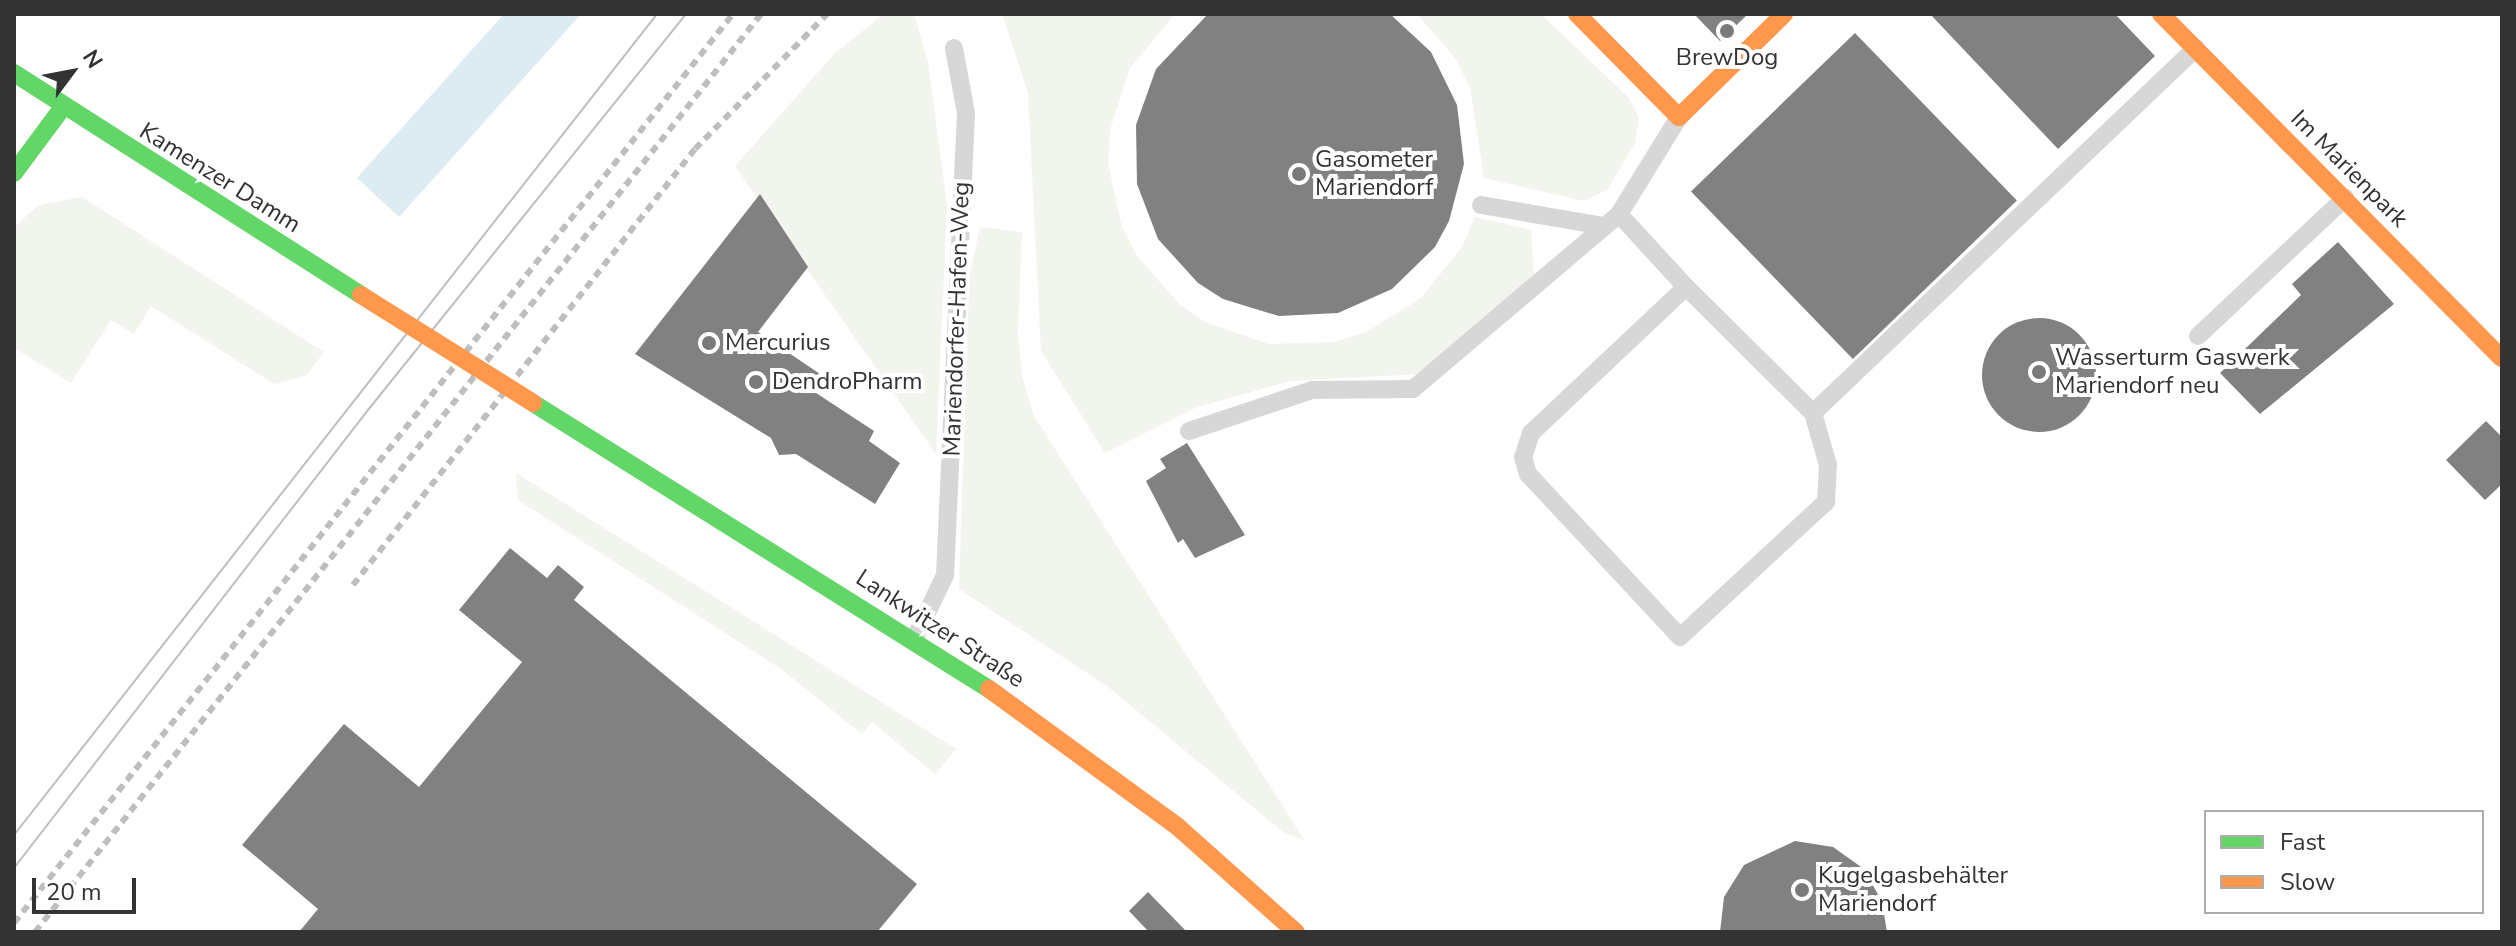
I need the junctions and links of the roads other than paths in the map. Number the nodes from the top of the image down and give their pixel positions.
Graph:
1 (1577, 14) edge
2 (1784, 14) edge
3 (2161, 14) edge
4 (954, 48) dead end
5 (2196, 48) junction
6 (14, 73) edge
7 (63, 107) junction
8 (1679, 117) junction
9 (14, 173) edge
10 (2345, 198) junction
11 (1481, 205) dead end
12 (1611, 220) junction
13 (1686, 287) junction
14 (2198, 336) dead end
15 (2502, 358) edge
16 (533, 403) joint
17 (1813, 413) junction
18 (1189, 431) dead end
19 (914, 640) junction
20 (1296, 932) edge

1 - 8 main road
2 - 8 main road
3 - 5 main road, Im Marienpark
4 - 19 lane, Mariendorfer-Hafen-Weg
5 - 10 main road, Im Marienpark
5 - 17 lane
6 - 7 main road, Kamenzer Damm
7 - 9 main road
7 - 16 main road, Kamenzer Damm, bridge
8 - 12 lane
10 - 14 lane
10 - 15 main road, Im Marienpark
11 - 12 lane
12 - 13 lane
12 - 18 lane
13 - 17 lane
13 - 17 lane
16 - 19 main road, Lankwitzer Straße
19 - 20 main road, Lankwitzer Straße

